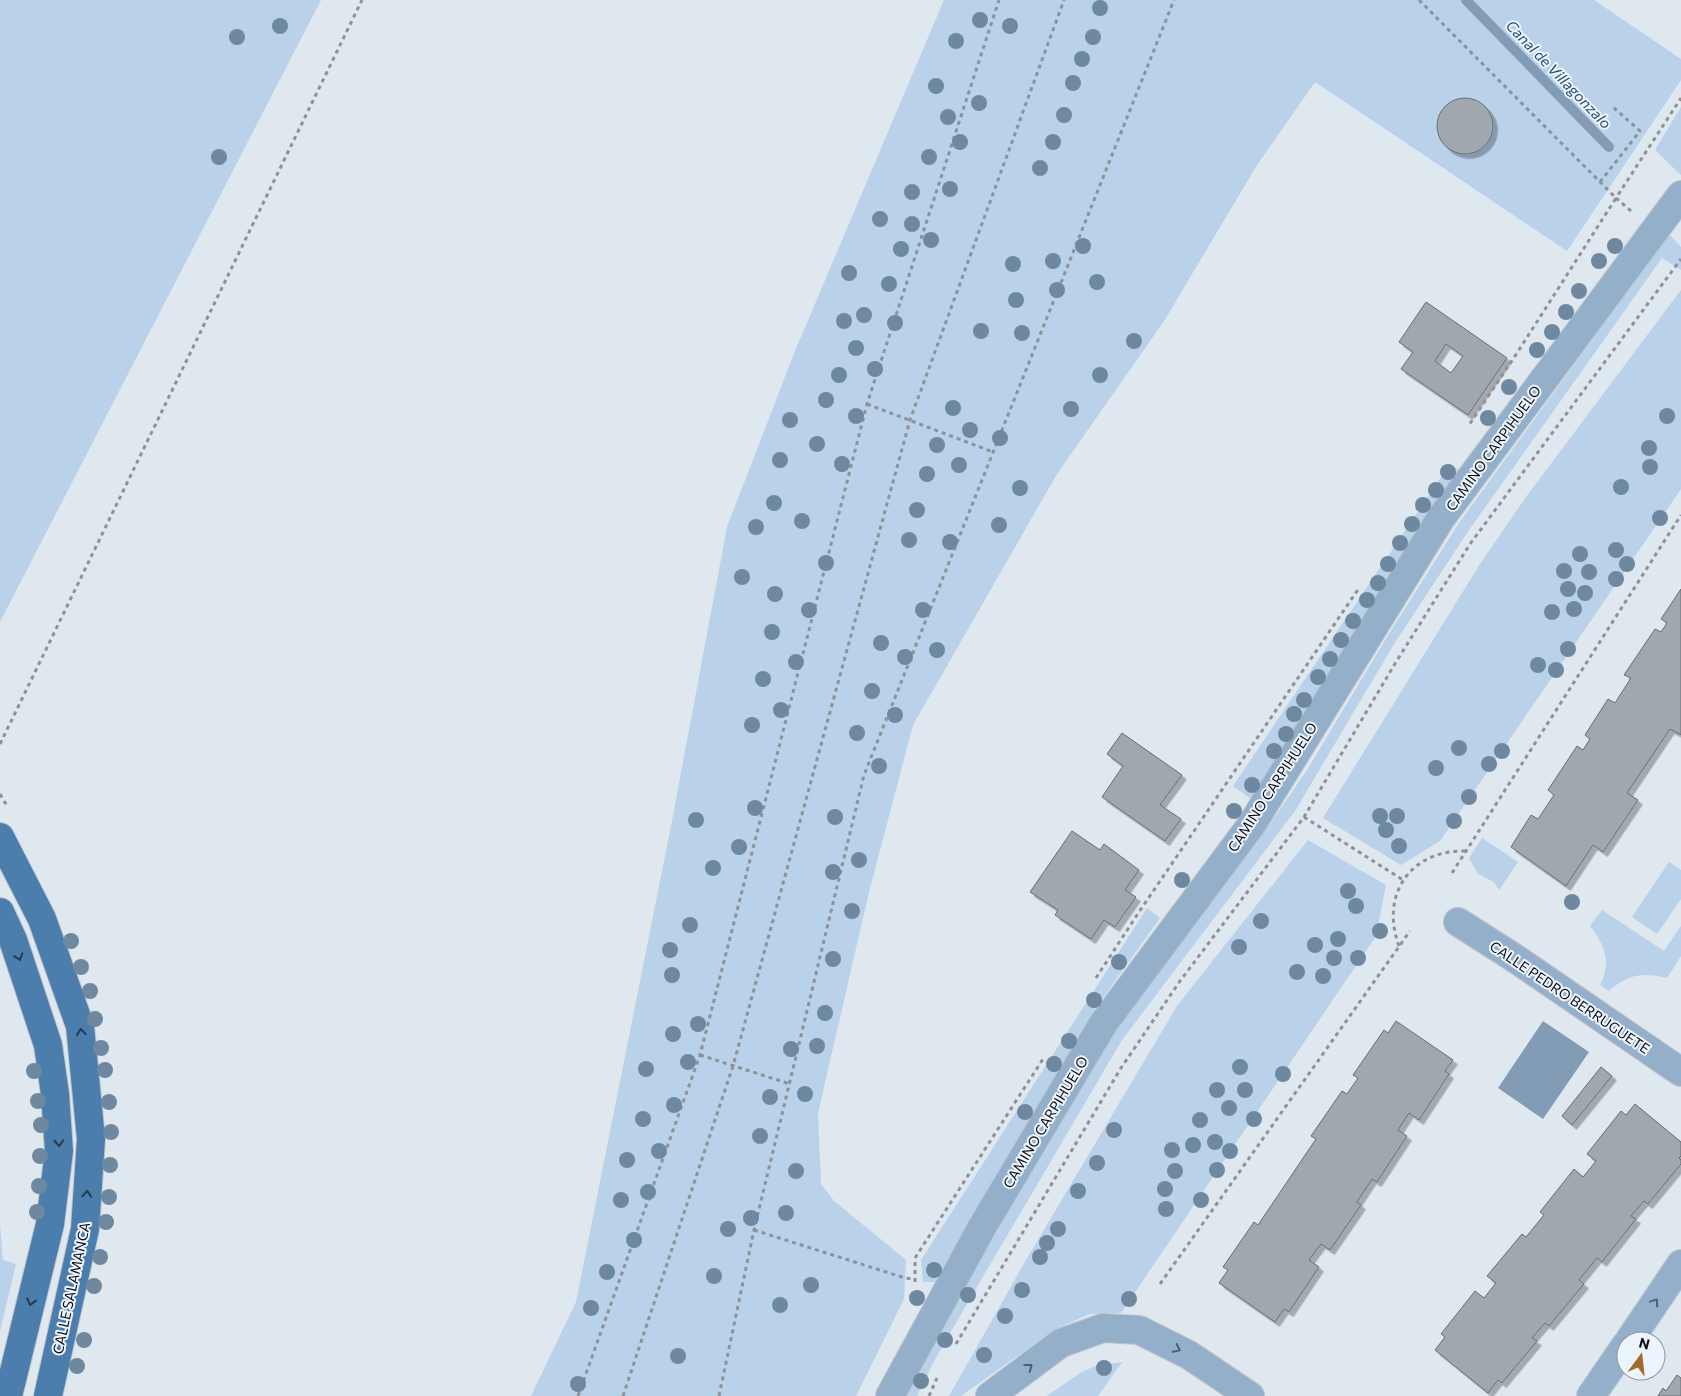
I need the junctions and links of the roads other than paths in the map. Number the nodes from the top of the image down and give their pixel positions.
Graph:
1 (1681, 195) edge
2 (0, 837) edge
3 (0, 912) edge
4 (1458, 922) dead end
5 (1681, 1072) edge
6 (1681, 1264) edge
7 (1636, 1331) edge
8 (1616, 1360) edge
9 (8, 1396) edge
10 (48, 1396) edge
11 (890, 1396) edge
12 (990, 1396) edge
13 (1250, 1396) edge
14 (1591, 1396) edge

1 - 11 street, CAMINO CARPIHUELO
10 -> 2 main road, CALLE SALAMANCA
3 -> 9 main road
4 - 5 street, CALLE PEDRO BERRUGUETE
7 -> 6 street
8 - 14 street
12 -> 13 street

